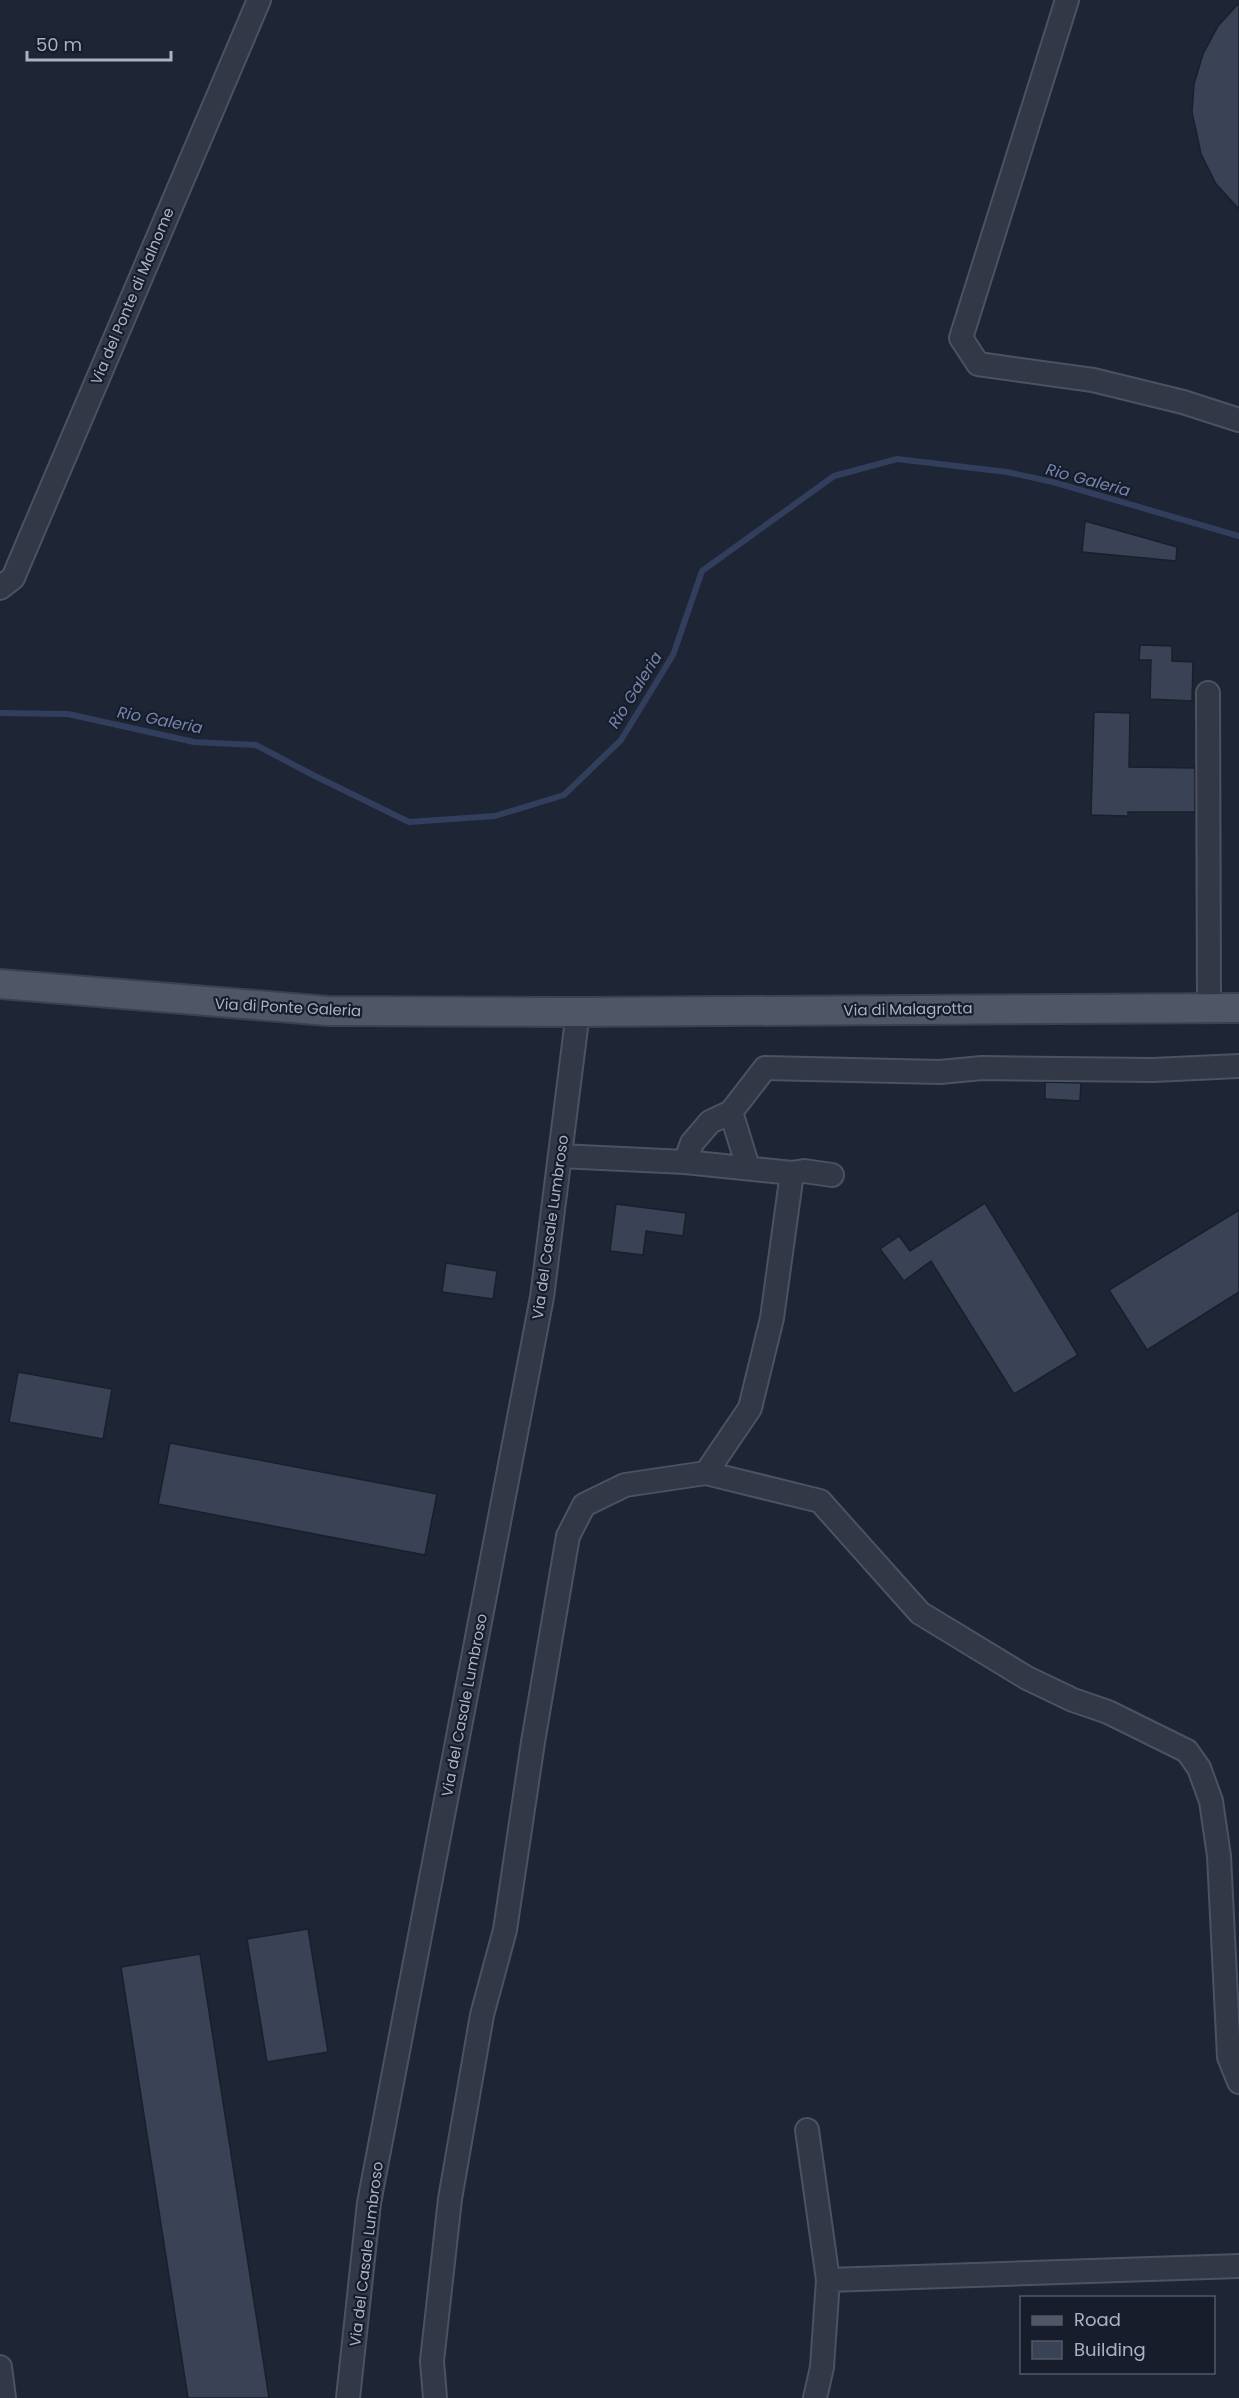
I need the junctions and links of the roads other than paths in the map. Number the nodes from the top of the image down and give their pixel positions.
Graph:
1 (259, 0) edge
2 (1067, 0) edge
3 (1239, 420) edge
4 (0, 588) edge
5 (1208, 693) dead end
6 (0, 984) edge
7 (1209, 1008) junction
8 (1239, 1008) edge
9 (578, 1012) junction
10 (1239, 1066) edge
11 (731, 1112) junction
12 (560, 1156) junction
13 (685, 1162) junction
14 (748, 1167) junction
15 (792, 1173) junction
16 (832, 1175) dead end
17 (706, 1473) junction
18 (1239, 2082) edge
19 (807, 2130) dead end
20 (1239, 2266) edge
21 (828, 2280) junction
22 (0, 2367) edge
23 (4, 2398) edge
24 (348, 2398) edge
25 (435, 2398) edge
26 (816, 2398) edge

1 - 4 street, Via del Ponte di Malnome
2 - 3 street
5 - 7 street
6 - 9 main road, Via di Ponte Galeria
7 - 8 main road, Via di Malagrotta
7 - 9 main road, Via di Malagrotta
9 - 12 street, Via del Casale Lumbroso
10 - 11 street
11 - 13 street
11 - 14 street
12 - 13 street
12 - 24 street, Via del Casale Lumbroso
13 - 14 street
14 - 15 street
15 - 16 street
15 - 17 street
17 - 18 street
17 - 25 street
19 - 21 street
20 - 21 street
21 - 26 street
22 - 23 street

